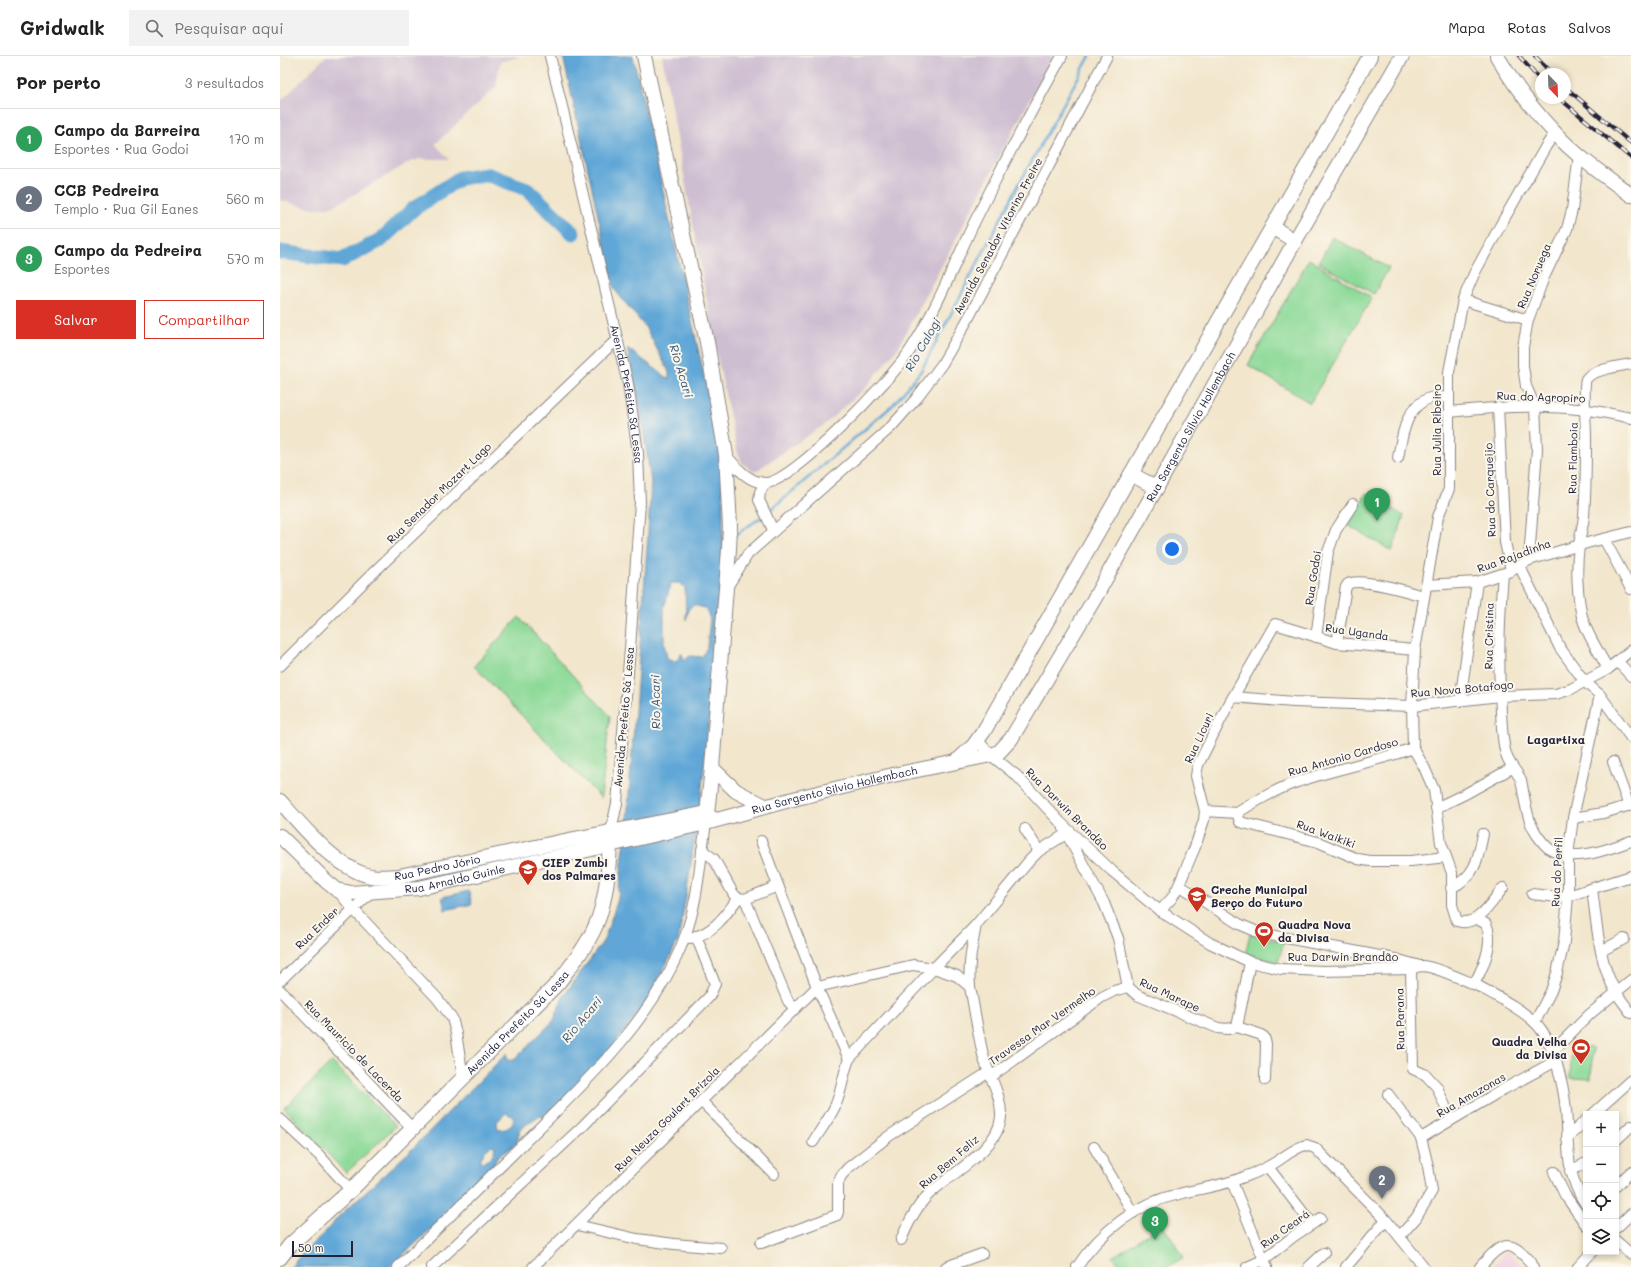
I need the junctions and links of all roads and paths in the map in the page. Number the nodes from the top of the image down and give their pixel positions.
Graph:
1 (550, 56) edge
2 (644, 56) edge
3 (1062, 56) edge
4 (1107, 56) edge
5 (1370, 56) edge
6 (1402, 56) edge
7 (1498, 56) edge
8 (1555, 133) junction
9 (1579, 155) junction
10 (1631, 195) edge
11 (1272, 227) junction
12 (1295, 241) junction
13 (1463, 300) junction
14 (1528, 320) junction
15 (618, 341) junction
16 (1631, 364) edge
17 (1449, 398) junction
18 (1498, 407) junction
19 (1535, 407) junction
20 (1586, 410) junction
21 (1449, 412) junction
22 (1631, 418) edge
23 (726, 455) junction
24 (1398, 458) dead end
25 (1131, 474) junction
26 (765, 482) junction
27 (1157, 488) junction
28 (1353, 504) dead end
29 (773, 530) junction
30 (1631, 532) edge
31 (1604, 539) junction
32 (1579, 546) junction
33 (1529, 560) junction
34 (1512, 571) junction
35 (1477, 582) junction
36 (1426, 585) junction
37 (726, 588) junction
38 (1631, 589) edge
39 (1424, 596) junction
40 (1275, 624) joint
41 (1316, 637) junction
42 (1337, 643) junction
43 (1414, 650) junction
44 (1631, 650) edge
45 (1618, 662) junction
46 (280, 666) edge
47 (1608, 669) junction
48 (1631, 676) edge
49 (1585, 682) junction
50 (1600, 695) junction
51 (1500, 696) junction
52 (1233, 697) junction
53 (1460, 701) junction
54 (1412, 706) junction
55 (1631, 738) edge
56 (978, 741) junction
57 (1413, 748) junction
58 (991, 755) junction
59 (1613, 762) dead end
60 (953, 764) junction
61 (712, 768) junction
62 (1512, 768) junction
63 (280, 801) edge
64 (765, 806) junction
65 (1630, 806) edge
66 (1436, 808) junction
67 (1205, 811) junction
68 (1237, 813) junction
69 (1573, 818) junction
70 (706, 819) junction
71 (1061, 823) junction
72 (1025, 829) dead end
73 (1066, 834) junction
74 (1483, 834) dead end
75 (310, 835) junction
76 (280, 836) edge
77 (615, 837) junction
78 (761, 841) dead end
79 (1631, 841) edge
80 (702, 850) junction
81 (295, 851) junction
82 (586, 851) junction
83 (1039, 851) junction
84 (1568, 855) junction
85 (1446, 857) junction
86 (607, 870) junction
87 (1631, 876) edge
88 (1179, 885) junction
89 (778, 886) junction
90 (1451, 888) junction
91 (1503, 888) dead end
92 (1592, 889) junction
93 (337, 890) junction
94 (370, 893) junction
95 (1532, 894) dead end
96 (1568, 896) junction
97 (742, 899) junction
98 (353, 909) junction
99 (1160, 911) junction
100 (1477, 919) junction
101 (976, 925) junction
102 (696, 936) junction
103 (684, 939) junction
104 (1624, 939) dead end
105 (1601, 950) junction
106 (1250, 962) junction
107 (1422, 966) junction
108 (934, 968) junction
109 (1411, 969) junction
110 (280, 980) edge
111 (1631, 980) edge
112 (1474, 984) junction
113 (817, 987) junction
114 (970, 987) junction
115 (1128, 987) junction
116 (280, 990) edge
117 (1616, 992) junction
118 (795, 1009) junction
119 (1631, 1012) edge
120 (1534, 1022) junction
121 (1237, 1028) junction
122 (1553, 1051) junction
123 (849, 1059) junction
124 (1556, 1061) junction
125 (990, 1074) junction
126 (463, 1078) junction
127 (1266, 1080) dead end
128 (1631, 1080) edge
129 (1388, 1094) dead end
130 (702, 1102) junction
131 (1596, 1111) edge
132 (280, 1119) edge
133 (1451, 1120) junction
134 (1583, 1123) edge
135 (1631, 1126) edge
136 (412, 1128) junction
137 (1619, 1137) edge
138 (1420, 1138) junction
139 (1567, 1138) junction
140 (813, 1142) dead end
141 (1094, 1147) dead end
142 (1583, 1164) edge
143 (1268, 1167) junction
144 (1570, 1171) junction
145 (1554, 1172) dead end
146 (1631, 1172) edge
147 (774, 1174) dead end
148 (1232, 1182) junction
149 (1619, 1183) edge
150 (352, 1189) junction
151 (1583, 1200) edge
152 (1133, 1213) junction
153 (1631, 1214) edge
154 (1321, 1218) dead end
155 (1386, 1220) junction
156 (1583, 1221) edge
157 (1312, 1224) junction
158 (577, 1225) junction
159 (1619, 1225) edge
160 (1400, 1236) junction
161 (901, 1240) dead end
162 (761, 1243) dead end
163 (1619, 1244) edge
164 (721, 1248) dead end
165 (1324, 1253) dead end
166 (982, 1254) dead end
167 (1631, 1254) edge
168 (1589, 1255) edge
169 (280, 1258) edge
170 (1265, 1263) edge
171 (398, 1267) edge
172 (432, 1267) edge
173 (533, 1267) edge
174 (946, 1267) edge
175 (1077, 1267) edge
176 (1247, 1267) edge
177 (1309, 1267) edge
178 (1346, 1267) edge
179 (1424, 1267) edge
180 (1480, 1267) edge
181 (1534, 1267) edge
182 (1578, 1267) edge

1 - 15 street, Avenida Prefeito Sá Lessa
2 - 23 main road
3 - 26 street
4 - 29 street, Avenida Senador Vitorino Freire
5 - 11 main road
6 - 12 main road, Rua Sargento Silvio Hollembach
7 - 8 main road
8 - 9 main road
8 - 13 street, Rua Julia Ribeiro
9 - 10 main road
9 - 14 street, Rua Noruega
11 - 12 main road
11 - 25 main road
12 - 27 main road, Rua Sargento Silvio Hollembach
13 - 14 street
13 - 17 street, Rua Julia Ribeiro
14 - 19 street, Rua Noruega
15 - 46 street, Rua Senador Mozart Lago
15 - 77 street, Avenida Prefeito Sá Lessa
16 - 20 street, Rua Flamboia
17 - 21 street, Rua Julia Ribeiro
17 - 24 street
18 - 19 street, Rua do Agropiro
18 - 21 street, Rua do Agropiro
18 - 34 street, Rua do Carqueijo
19 - 20 street, Rua do Agropiro
19 - 33 street
20 - 22 street, Rua do Agropiro
20 - 32 street, Rua Flamboia
21 - 36 street, Rua Julia Ribeiro
23 - 26 street
23 - 37 main road
25 - 27 main road
25 - 56 main road
26 - 29 street
27 - 58 main road, Rua Sargento Silvio Hollembach
28 - 41 street, Rua Godoi
29 - 37 street, Avenida Senador Vitorino Freire
30 - 31 street, Rua Rajadinha
31 - 32 street, Rua Rajadinha
31 - 38 street
32 - 33 street, Rua Rajadinha
32 - 47 street, Rua Flamboia
33 - 34 street, Rua Rajadinha
34 - 35 street, Rua Rajadinha
34 - 49 street, Rua do Carqueijo
34 - 51 street, Rua Cristina
35 - 36 street, Rua Rajadinha
35 - 53 street
36 - 39 street, Rua Julia Ribeiro
37 - 61 main road
39 - 42 street
39 - 43 street, Rua Julia Ribeiro
40 - 41 street, Rua Uganda
40 - 52 street, Rua Licuri
41 - 42 street, Rua Uganda
42 - 43 street, Rua Uganda
43 - 54 street, Rua Julia Ribeiro
44 - 45 street, Rua Nova Botafogo
45 - 47 street, Rua Nova Botafogo
45 - 48 street
47 - 49 street, Rua Nova Botafogo
49 - 50 street, Rua do Carqueijo
49 - 51 street, Rua Nova Botafogo
50 - 55 street, Rua do Carqueijo
50 - 69 street, Rua do Perfil
51 - 53 street, Rua Nova Botafogo
51 - 62 street, Rua Cristina
52 - 54 street, Rua Nova Botafogo
52 - 67 street, Rua Licuri
53 - 54 street, Rua Nova Botafogo
54 - 57 street, Rua Julia Ribeiro
56 - 58 street, Rua Darwin Brandão
56 - 60 main road
57 - 66 street
57 - 68 street, Rua Antonio Cardoso
58 - 60 main road, Rua Sargento Silvio Hollembach
58 - 71 street, Rua Darwin Brandão
59 - 65 street
60 - 64 main road, Rua Sargento Silvio Hollembach
61 - 64 main road
61 - 70 main road
62 - 66 street
62 - 84 street, Rua Cristina
63 - 75 main road, Rua Pedro Jório
64 - 70 main road, Rua Sargento Silvio Hollembach
65 - 69 street
66 - 85 street
67 - 68 street
67 - 88 street, Rua Licuri
68 - 85 street, Rua Waikiki
69 - 84 street, Rua do Perfil
70 - 77 main road, Rua Sargento Silvio Hollembach
70 - 80 street
71 - 73 street, Rua Marape
71 - 99 street, Rua Darwin Brandão
72 - 83 street
73 - 83 street
73 - 115 street, Rua Marape
74 - 90 street
75 - 77 main road, Rua Pedro Jório
75 - 81 main road
76 - 81 main road
77 - 82 main road, Rua Arnaldo Guinle
77 - 86 main road, Avenida Prefeito Sá Lessa
78 - 89 street
79 - 84 street, Rua Cristina
80 - 97 street
80 - 103 street
81 - 93 main road
82 - 86 main road
82 - 94 main road, Rua Arnaldo Guinle
83 - 101 street
84 - 96 street, Rua do Perfil
85 - 90 street
86 - 126 main road, Avenida Prefeito Sá Lessa
87 - 92 street
88 - 99 street, Rua Licuri
88 - 107 street
89 - 97 street
89 - 113 street
90 - 100 street
91 - 100 street
92 - 96 street
92 - 105 street
93 - 94 main road, Rua Arnaldo Guinle
93 - 98 street
94 - 98 street, Rua Ender
95 - 96 street
96 - 120 street, Rua do Perfil
97 - 102 street
97 - 118 street
98 - 110 street, Rua Ender
98 - 126 street
99 - 106 street, Rua Darwin Brandão
100 - 112 street
101 - 108 street
101 - 114 street, Rua Bem Feliz
102 - 103 street
102 - 172 street
103 - 171 street
104 - 105 street
105 - 117 street
106 - 109 street, Rua Darwin Brandão
106 - 121 street
107 - 109 street, Rua Darwin Brandão
107 - 112 street
108 - 113 street
108 - 114 street
108 - 123 street
109 - 133 street, Rua Parana
111 - 117 street
112 - 120 street
113 - 118 street, Rua Neuza Goulart Brizola
113 - 123 street
114 - 125 street, Rua Bem Feliz
115 - 121 street, Rua Marape
115 - 125 street, Travessa Mar Vermelho
116 - 136 street, Rua Mauricio de Lacerda
117 - 119 street
117 - 122 street
118 - 130 street, Rua Neuza Goulart Brizola
120 - 122 street
121 - 127 street, Rua Marape
122 - 124 street
123 - 140 street
124 - 133 street, Rua Amazonas
124 - 139 street
125 - 161 street, Rua Bem Feliz
125 - 162 street, Travessa Mar Vermelho
126 - 136 main road, Avenida Prefeito Sá Lessa
128 - 131 street
129 - 138 street
130 - 147 street
130 - 158 street, Rua Neuza Goulart Brizola
132 - 150 street
133 - 138 street, Rua Amazonas
134 - 139 street
135 - 137 street
136 - 150 main road, Avenida Prefeito Sá Lessa
138 - 160 street
139 - 144 street
141 - 152 street
142 - 144 street
143 - 148 street
143 - 155 street
143 - 157 street
144 - 151 street
145 - 156 street
146 - 149 street
148 - 152 street
148 - 170 street
150 - 169 main road, Avenida Prefeito Sá Lessa
152 - 175 street
153 - 159 street
154 - 157 street, Rua Ceará
155 - 160 street
155 - 178 street
157 - 170 street, Rua Ceará
158 - 164 street
158 - 173 street, Rua Neuza Goulart Brizola
160 - 179 street
163 - 167 street
165 - 177 street
166 - 174 street
168 - 182 street
170 - 176 street, Rua Ceará
180 - 181 street

